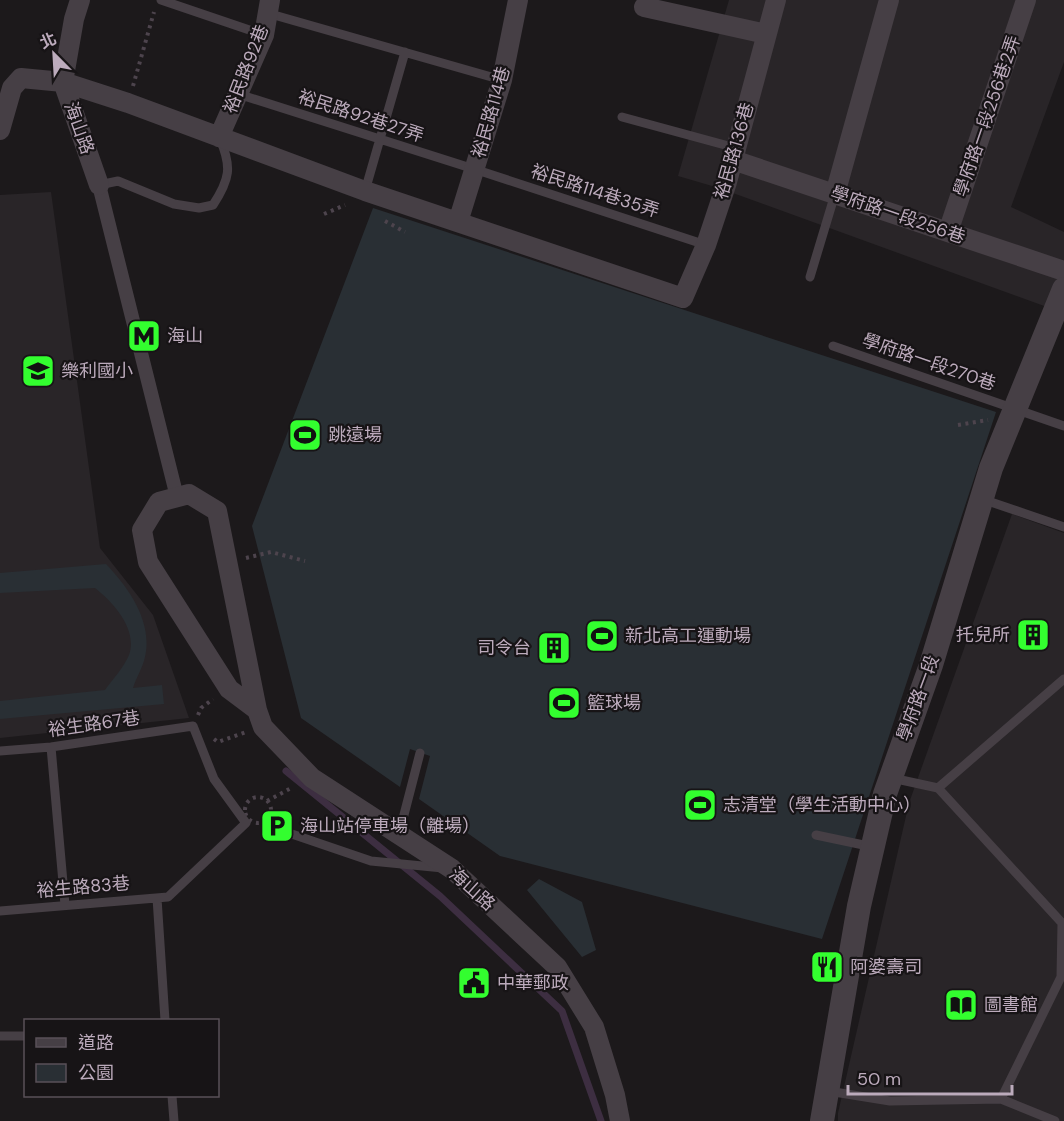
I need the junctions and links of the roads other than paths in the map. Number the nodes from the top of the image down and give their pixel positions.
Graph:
1 (80, 0) edge
2 (161, 0) edge
3 (518, 0) edge
4 (776, 0) edge
5 (889, 0) edge
6 (1026, 0) edge
7 (269, 6) edge
8 (644, 7) dead end
9 (766, 34) junction
10 (264, 35) junction
11 (405, 52) junction
12 (502, 80) junction
13 (63, 82) junction
14 (238, 94) junction
15 (622, 117) dead end
16 (0, 130) edge
17 (219, 137) junction
18 (381, 140) junction
19 (734, 154) junction
20 (474, 169) junction
21 (99, 185) junction
22 (365, 191) junction
23 (835, 194) junction
24 (458, 222) junction
25 (948, 232) junction
26 (706, 245) junction
27 (1064, 271) edge
28 (810, 277) dead end
29 (1062, 299) edge
30 (833, 346) dead end
31 (1005, 414) junction
32 (1064, 426) edge
33 (177, 497) junction
34 (982, 499) junction
35 (1064, 527) edge
36 (1064, 679) edge
37 (260, 718) junction
38 (51, 747) junction
39 (0, 751) edge
40 (420, 753) dead end
41 (890, 777) junction
42 (938, 788) junction
43 (283, 831) dead end
44 (399, 834) junction
45 (816, 835) dead end
46 (873, 847) junction
47 (453, 869) junction
48 (168, 897) joint
49 (157, 898) junction
50 (64, 905) junction
51 (0, 911) edge
52 (1063, 977) edge
53 (165, 1019) edge
54 (0, 1036) edge
55 (24, 1036) edge
56 (828, 1091) junction
57 (172, 1097) edge
58 (1001, 1099) junction
59 (1042, 1118) edge
60 (174, 1121) edge
61 (620, 1121) edge
62 (822, 1121) edge
63 (1055, 1121) edge

1 - 13 street, 海山路
2 - 10 lane
3 - 12 street, 裕民路114巷
4 - 9 street, 裕民路136巷
5 - 23 street
6 - 25 street, 學府路一段256巷2弄
7 - 10 street, 裕民路92巷
7 - 11 lane
8 - 9 street
9 - 19 street, 裕民路136巷
10 - 14 street, 裕民路92巷
11 - 12 lane
11 - 18 lane
12 - 20 street, 裕民路114巷
13 - 16 street
13 - 17 street
13 - 21 street, 海山路
14 - 17 street, 裕民路92巷
14 - 18 lane, 裕民路92巷27弄
15 - 19 lane
17 - 21 lane
17 - 22 street
18 - 20 lane, 裕民路92巷27弄
18 - 22 lane
19 - 23 street, 學府路一段256巷
19 - 26 street, 裕民路136巷
20 - 24 street, 裕民路114巷
20 - 26 lane, 裕民路114巷35弄
21 - 33 street
22 - 24 street
23 - 25 street, 學府路一段256巷
23 - 28 lane
24 - 26 street, 裕民路136巷
25 - 27 street, 學府路一段256巷
29 - 31 street, 學府路一段
30 - 31 lane, 學府路一段270巷
31 - 32 lane, 學府路一段270巷
31 - 34 street, 學府路一段
33 - 37 street
33 - 37 street, 海山路
34 - 35 lane
34 - 41 street, 學府路一段
36 - 42 lane
37 - 44 street, 海山路
38 - 39 lane, 裕生路67巷
38 - 48 lane, 裕生路67巷
38 - 50 lane
40 - 44 lane
41 - 42 lane
41 - 46 street, 學府路一段
42 - 52 lane
43 - 47 lane
44 - 47 street, 海山路
45 - 46 lane
46 - 56 street, 學府路一段
47 - 61 street, 海山路
48 - 49 lane, 裕生路83巷
49 - 50 lane, 裕生路83巷
49 - 53 lane
50 - 51 lane, 裕生路83巷
52 - 58 lane
54 - 55 lane
56 - 58 lane
56 - 62 street, 學府路一段
57 - 60 lane
58 - 59 lane
59 - 63 lane

